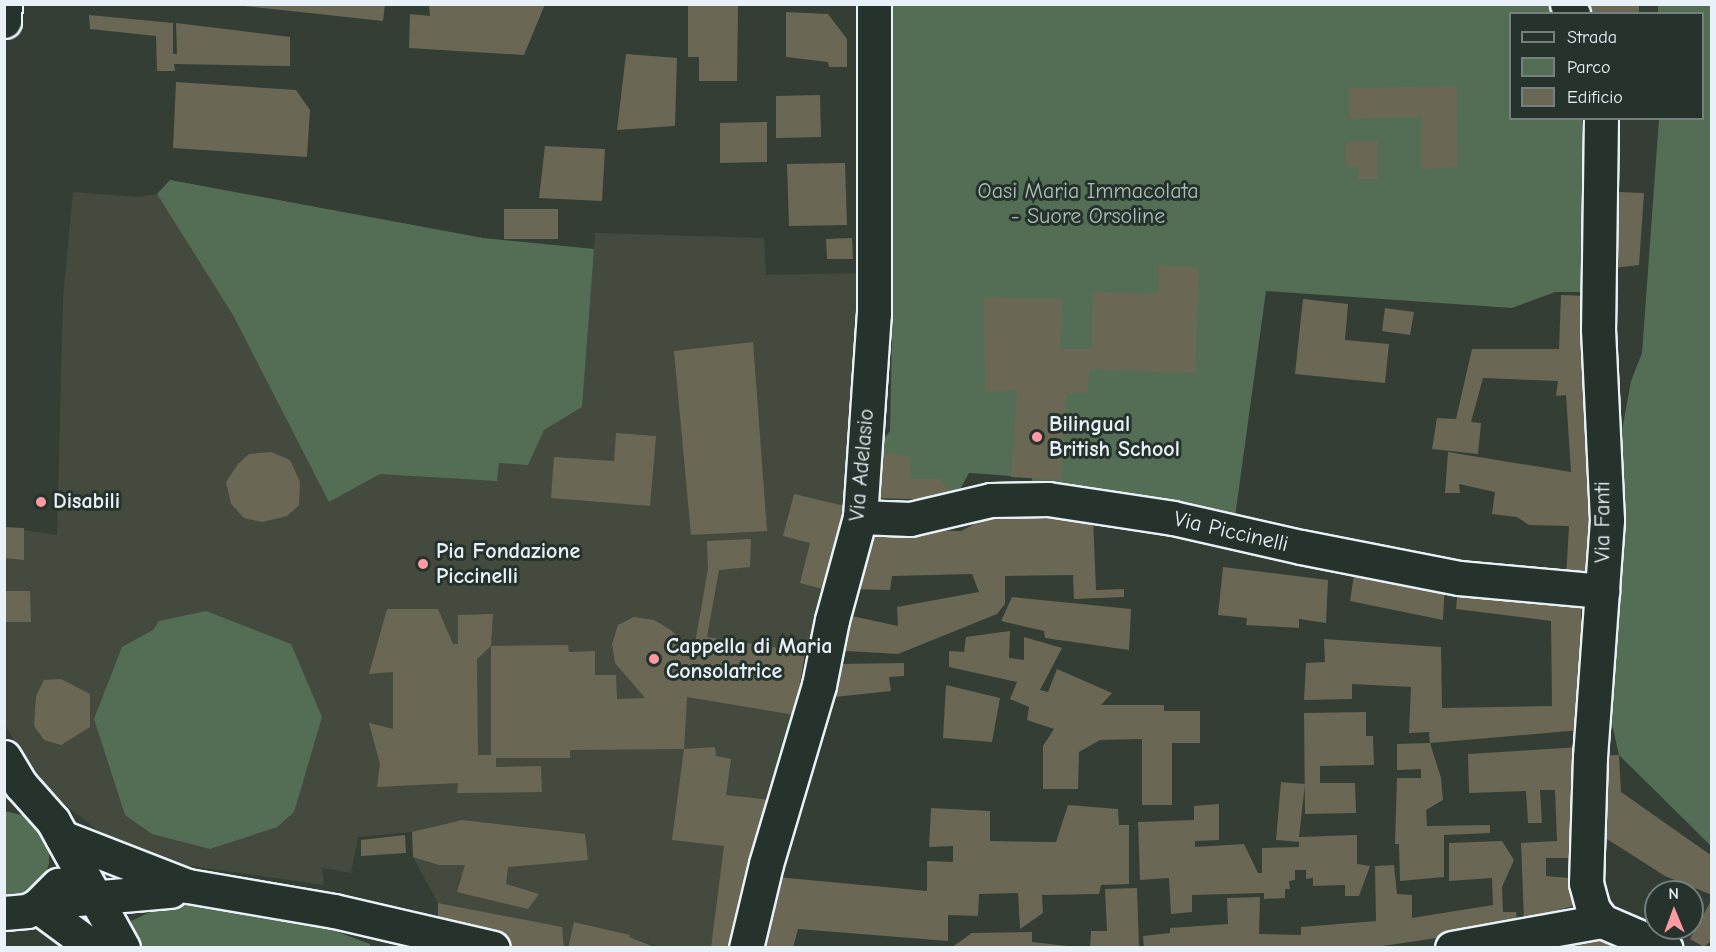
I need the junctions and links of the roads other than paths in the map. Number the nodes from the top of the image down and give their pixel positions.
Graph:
1 (5, 4) edge
2 (874, 4) edge
3 (4, 21) edge
4 (1601, 120) edge
5 (860, 517) junction
6 (1602, 591) junction
7 (4, 757) edge
8 (4, 799) edge
9 (40, 808) junction
10 (62, 837) junction
11 (179, 889) junction
12 (96, 898) junction
13 (28, 908) edge
14 (1602, 921) junction
15 (4, 937) edge
16 (112, 944) edge
17 (493, 948) edge
18 (746, 948) edge
19 (1452, 948) edge
20 (1665, 948) edge

1 - 3 street
2 - 5 street, Via Adelasio
4 - 6 street, Via Fanti
5 - 6 street, Via Piccinelli
5 - 18 street, Via Adelasio
6 - 14 street, Via Fanti
7 - 9 street
8 - 9 street
9 - 10 street
10 - 11 street
10 - 12 street
10 - 13 street
11 - 12 street
11 - 16 street
11 - 17 street
12 - 13 street
12 - 16 street
13 - 15 street
13 - 16 street
14 - 19 street
14 - 20 street

